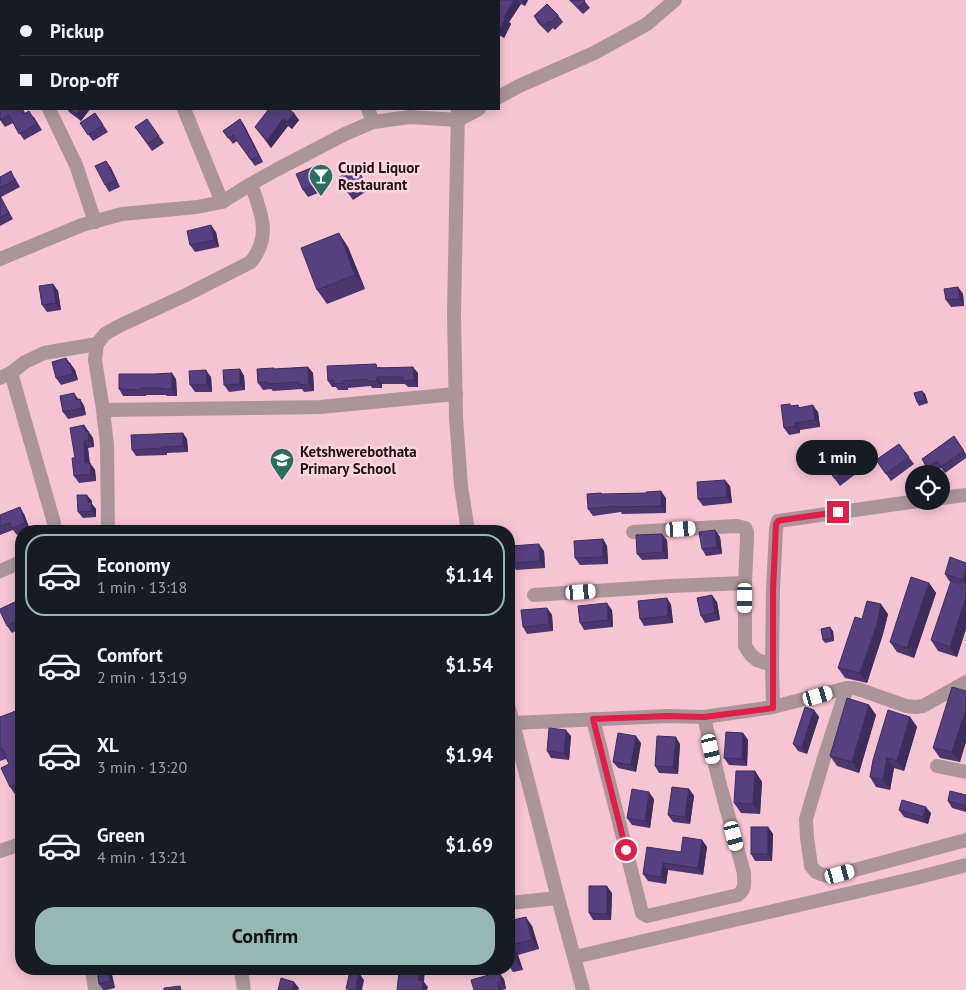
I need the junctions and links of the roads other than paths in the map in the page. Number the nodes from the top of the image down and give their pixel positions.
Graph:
1 (674, 0) edge
2 (500, 97) edge
3 (49, 110) edge
4 (184, 110) edge
5 (476, 110) edge
6 (371, 115) edge
7 (458, 115) edge
8 (251, 184) junction
9 (222, 202) junction
10 (94, 222) junction
11 (0, 259) edge
12 (97, 344) junction
13 (6, 375) edge
14 (456, 394) junction
15 (103, 410) junction
16 (966, 495) edge
17 (950, 497) edge
18 (905, 503) edge
19 (54, 525) edge
20 (108, 525) edge
21 (467, 525) edge
22 (633, 532) dead end
23 (15, 565) edge
24 (0, 571) edge
25 (745, 583) junction
26 (534, 595) dead end
27 (772, 665) junction
28 (966, 682) edge
29 (847, 688) junction
30 (773, 708) junction
31 (704, 717) junction
32 (593, 719) junction
33 (515, 723) edge
34 (515, 731) edge
35 (937, 766) dead end
36 (966, 772) edge
37 (966, 840) edge
38 (15, 846) edge
39 (0, 851) edge
40 (966, 865) edge
41 (558, 898) junction
42 (515, 902) edge
43 (575, 957) junction
44 (93, 975) edge
45 (242, 975) edge
46 (95, 990) edge
47 (244, 990) edge
48 (583, 990) edge

1 - 2 street
3 - 10 street
4 - 9 street
5 - 7 street
6 - 7 street
6 - 8 street
7 - 14 street
8 - 9 street
8 - 12 street
9 - 10 street
10 - 11 street
12 - 13 street
12 - 15 street
13 - 19 street
14 - 15 street
14 - 21 street
15 - 20 street
16 - 17 street
18 - 27 street
22 - 25 street
23 - 24 street
25 - 26 street
25 - 27 street
27 - 30 street
28 - 29 street
29 - 30 street
29 - 37 street
30 - 31 street
31 - 32 street
31 - 32 street
32 - 33 street
34 - 41 street
35 - 36 street
38 - 39 street
40 - 43 street
41 - 42 street
41 - 43 street
43 - 48 street
44 - 46 street
45 - 47 street

